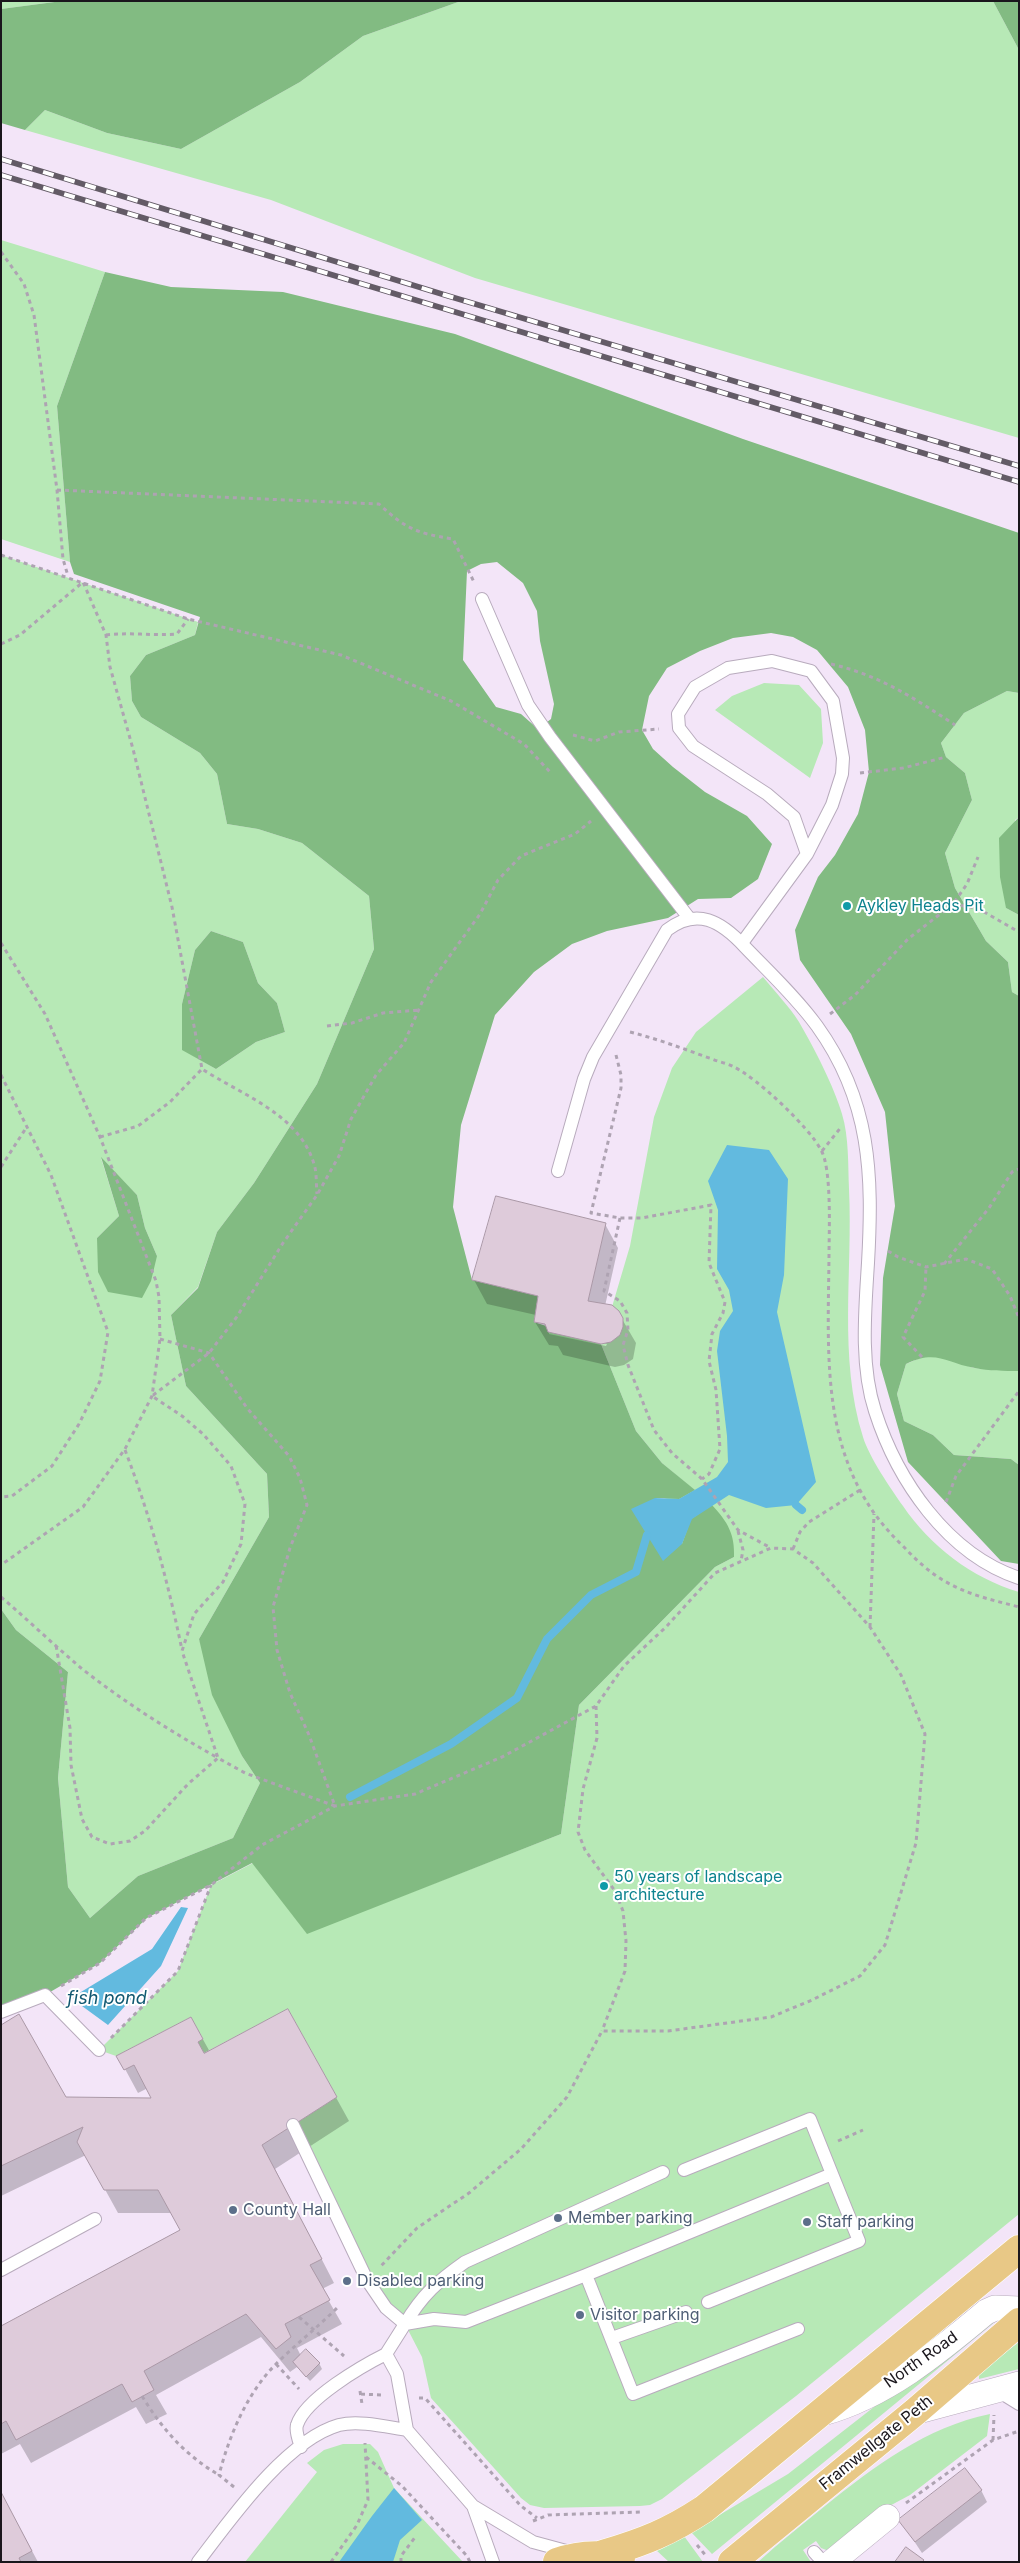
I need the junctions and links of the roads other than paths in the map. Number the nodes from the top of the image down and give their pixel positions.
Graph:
1 (482, 599) road end
2 (807, 854) junction
3 (689, 918) junction
4 (742, 944) junction
5 (558, 1171) dead end
6 (1019, 1578) edge
7 (1, 2012) edge
8 (99, 2050) road end
9 (293, 2126) dead end
10 (684, 2170) dead end
11 (663, 2172) dead end
12 (832, 2174) junction
13 (95, 2219) dead end
14 (1019, 2249) edge
15 (1, 2270) edge
16 (586, 2275) junction
17 (708, 2302) dead end
18 (1019, 2309) edge
19 (686, 2312) dead end
20 (1019, 2322) edge
21 (405, 2324) junction
22 (798, 2329) dead end
23 (612, 2338) junction
24 (386, 2354) junction
25 (1008, 2387) edge
26 (1019, 2404) edge
27 (915, 2412) junction
28 (821, 2414) junction
29 (407, 2430) junction
30 (301, 2447) junction
31 (473, 2506) junction
32 (887, 2517) road end
33 (581, 2557) edge
34 (823, 2557) edge
35 (198, 2562) edge
36 (493, 2562) edge
37 (631, 2562) edge
38 (732, 2562) edge
39 (823, 2562) edge

1 - 3 lane
2 - 2 lane
2 - 4 lane
3 - 4 lane
3 - 5 lane
4 - 6 lane
7 - 8 lane
9 - 21 lane
10 - 12 lane
11 - 21 lane
12 - 16 lane
12 - 17 lane
13 - 15 lane
14 - 28 highway
16 - 21 lane
16 - 23 lane
18 - 28 street, North Road
19 - 23 lane
20 - 27 highway, Framwellgate Peth
21 - 24 lane
22 - 23 lane
24 - 29 lane
24 - 30 lane
25 - 26 lane
25 - 27 street
27 - 38 highway, Framwellgate Peth
28 - 33 highway
29 - 30 lane
29 - 31 lane
30 - 35 lane
31 - 33 lane
31 - 36 lane
32 - 34 street
33 - 37 highway
34 - 39 lane

